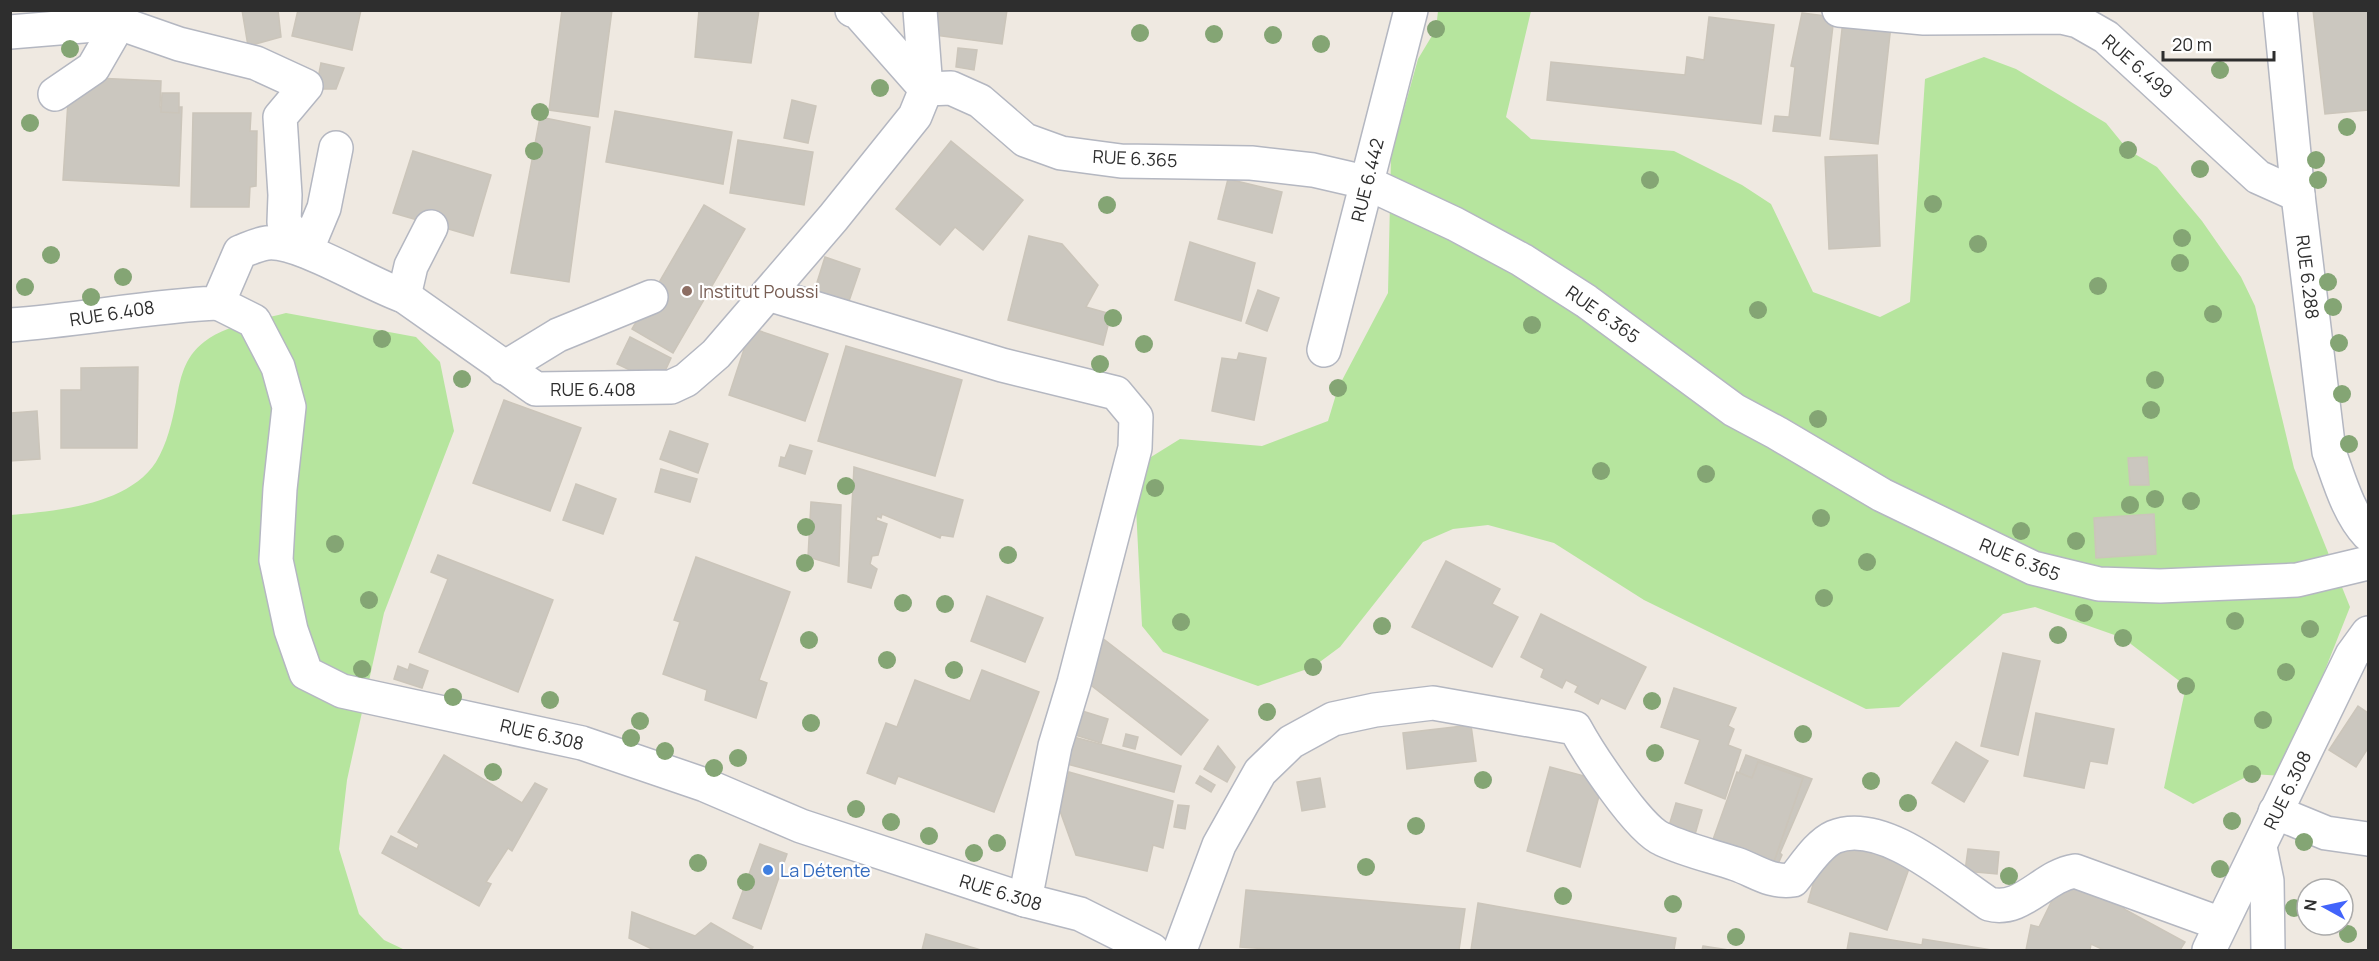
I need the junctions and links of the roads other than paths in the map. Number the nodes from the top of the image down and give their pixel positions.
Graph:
1 (852, 10) edge
2 (920, 10) edge
3 (1411, 10) edge
4 (1839, 10) edge
5 (2280, 10) edge
6 (118, 17) edge
7 (10, 32) edge
8 (926, 89) junction
9 (55, 94) dead end
10 (336, 148) dead end
11 (1365, 182) junction
12 (2298, 195) junction
13 (431, 227) dead end
14 (306, 251) junction
15 (768, 294) junction
16 (404, 296) junction
17 (651, 297) dead end
18 (218, 303) junction
19 (10, 325) edge
20 (1324, 350) dead end
21 (504, 368) junction
22 (2368, 534) edge
23 (2368, 563) edge
24 (2368, 633) edge
25 (2275, 812) junction
26 (2368, 839) edge
27 (2260, 847) junction
28 (1025, 900) junction
29 (2215, 938) edge
30 (1152, 951) edge
31 (1180, 951) edge
32 (2268, 951) edge

1 - 8 street
2 - 8 street, RUE 6.408
3 - 11 street, RUE 6.442
4 - 12 street, RUE 6.499
5 - 12 street, RUE 6.288
6 - 7 street
6 - 9 street
6 - 14 street
8 - 11 street, RUE 6.365
8 - 15 street, RUE 6.408
10 - 14 street
11 - 20 street, RUE 6.442
11 - 23 street, RUE 6.365
12 - 22 street, RUE 6.288
13 - 16 street
14 - 16 street, RUE 6.408
14 - 18 street, RUE 6.408
15 - 21 street, RUE 6.408
15 - 28 street
16 - 21 street, RUE 6.408
17 - 21 street
18 - 19 street, RUE 6.408
18 - 28 street, RUE 6.308
24 - 25 street, RUE 6.308
25 - 26 street
25 - 27 street, RUE 6.308
27 - 29 street, RUE 6.308
27 - 32 street
28 - 30 street, RUE 6.308
29 - 31 street

